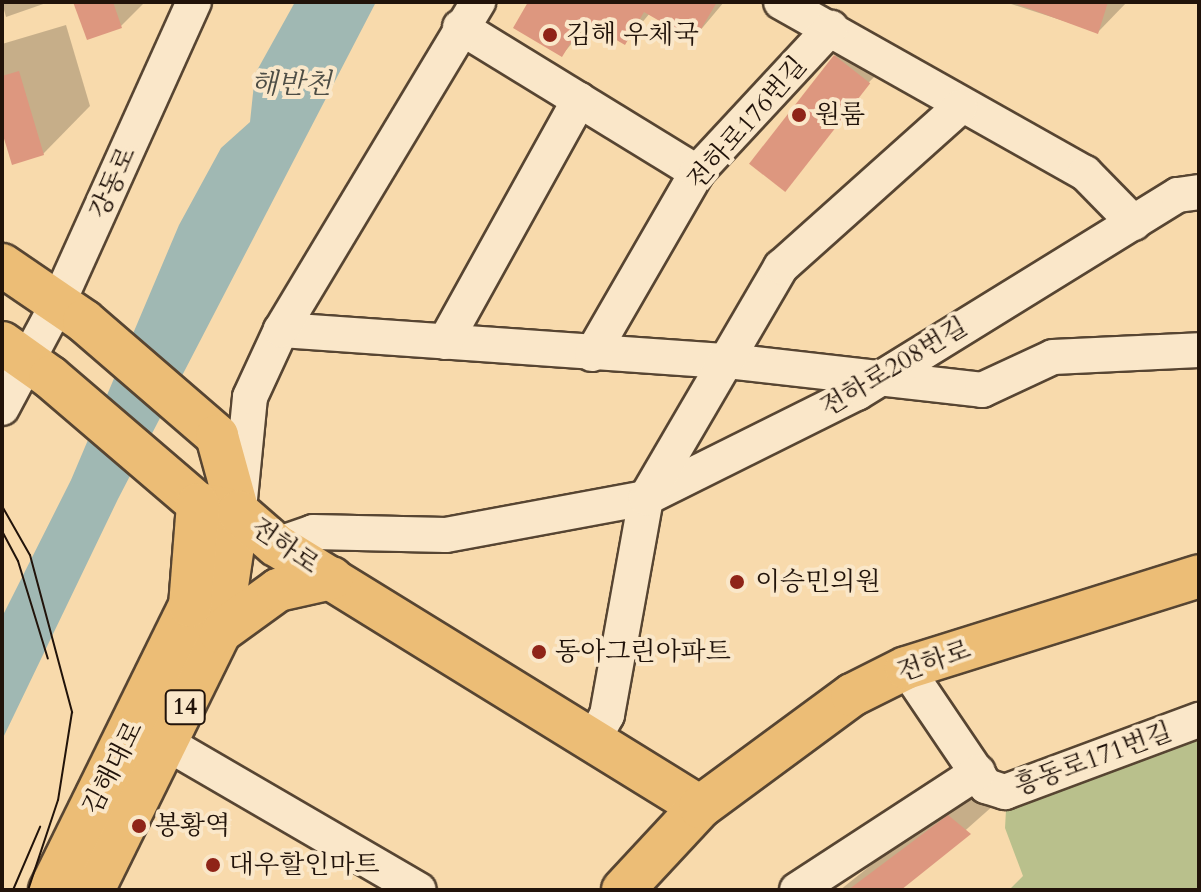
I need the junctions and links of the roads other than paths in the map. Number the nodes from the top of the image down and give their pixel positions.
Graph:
1 (194, 2) edge
2 (795, 6) edge
3 (469, 15) edge
4 (831, 28) junction
5 (579, 100) junction
6 (960, 107) junction
7 (697, 172) junction
8 (1199, 192) edge
9 (1134, 223) junction
10 (2, 265) edge
11 (71, 312) junction
12 (281, 330) junction
13 (445, 342) junction
14 (1199, 350) edge
15 (592, 354) junction
16 (27, 360) edge
17 (728, 361) junction
18 (878, 376) junction
19 (2, 408) edge
20 (646, 498) junction
21 (198, 504) junction
22 (238, 512) junction
23 (276, 545) junction
24 (1199, 576) edge
25 (332, 578) junction
26 (220, 632) junction
27 (906, 668) junction
28 (1199, 720) edge
29 (593, 740) junction
30 (168, 744) junction
31 (978, 772) junction
32 (700, 807) junction
33 (50, 890) edge
34 (93, 890) edge
35 (419, 890) edge
36 (623, 890) edge
37 (797, 890) edge

1 - 11 street, 강동로
2 - 4 street, 전하로176번길
3 - 5 street
3 - 12 street
4 - 6 street
4 - 7 street, 전하로176번길
5 - 7 street
5 - 13 street
6 - 9 street
6 - 17 street
7 - 15 street, 전하로176번길
8 - 9 street, 전하로208번길
9 - 18 street, 전하로208번길
10 - 11 main road, 14
11 - 16 street, 강동로
11 - 22 main road, 14
12 - 13 street
12 - 22 street
13 - 15 street
14 - 18 street
15 - 17 street
16 - 19 street, 강동로
16 - 21 main road
17 - 18 street
17 - 20 street
18 - 20 street, 전하로208번길
20 - 23 street, 전하로208번길
20 - 29 street
21 - 22 main road
21 - 33 main road, 김해대로
22 - 23 main road, 전하로
22 - 26 main road, 김해대로 / 14
23 - 25 main road, 전하로
24 - 27 main road, 전하로
25 - 26 main road
25 - 29 main road, 전하로
26 - 30 main road, 김해대로 / 14
27 - 31 street, 흥동로171번길
27 - 32 main road, 전하로
28 - 31 street, 흥동로171번길
29 - 32 main road, 전하로
30 - 34 main road, 김해대로 / 14
30 - 35 street
31 - 37 street
32 - 36 main road, 전하로

